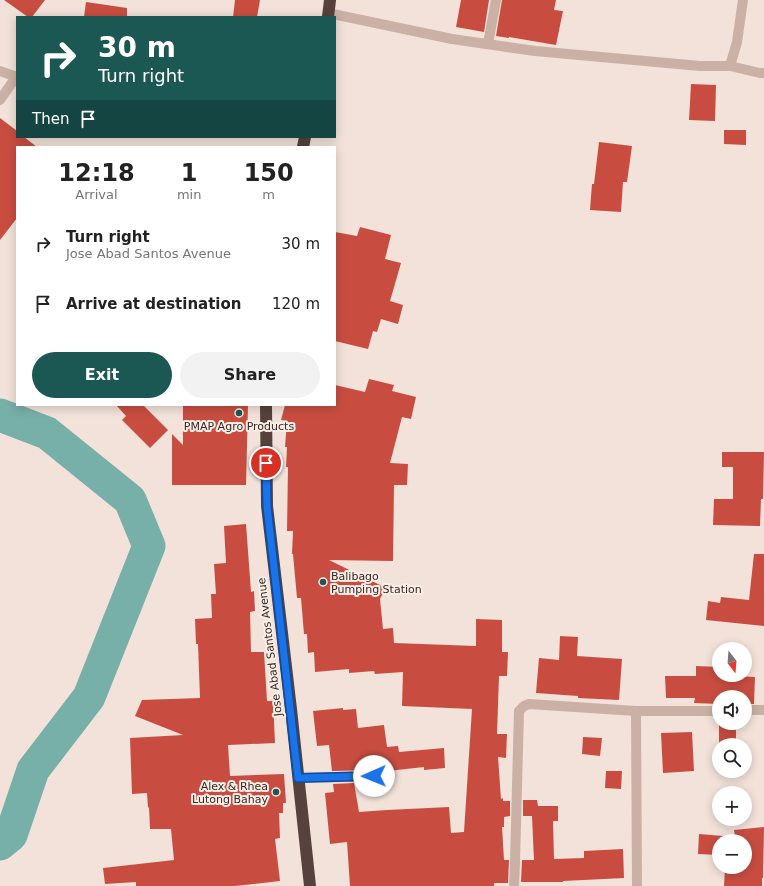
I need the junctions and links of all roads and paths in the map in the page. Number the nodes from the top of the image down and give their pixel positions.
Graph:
1 (330, 0) edge
2 (496, 0) edge
3 (743, 0) edge
4 (328, 15) edge
5 (336, 17) edge
6 (488, 44) junction
7 (730, 66) junction
8 (0, 71) edge
9 (764, 73) edge
10 (16, 77) edge
11 (16, 78) edge
12 (0, 100) edge
13 (266, 406) edge
14 (752, 710) edge
15 (764, 710) edge
16 (636, 711) junction
17 (712, 711) edge
18 (374, 776) dead end
19 (298, 778) junction
20 (310, 886) edge
21 (514, 886) edge
22 (637, 886) edge

1 - 4 highway
2 - 6 street
3 - 7 street
5 - 6 street
6 - 7 street
7 - 9 street
8 - 10 street
11 - 12 street
13 - 19 highway, Jose Abad Santos Avenue
14 - 15 street
16 - 17 street
16 - 21 street
16 - 22 street
18 - 19 street
19 - 20 highway, Jose Abad Santos Avenue

